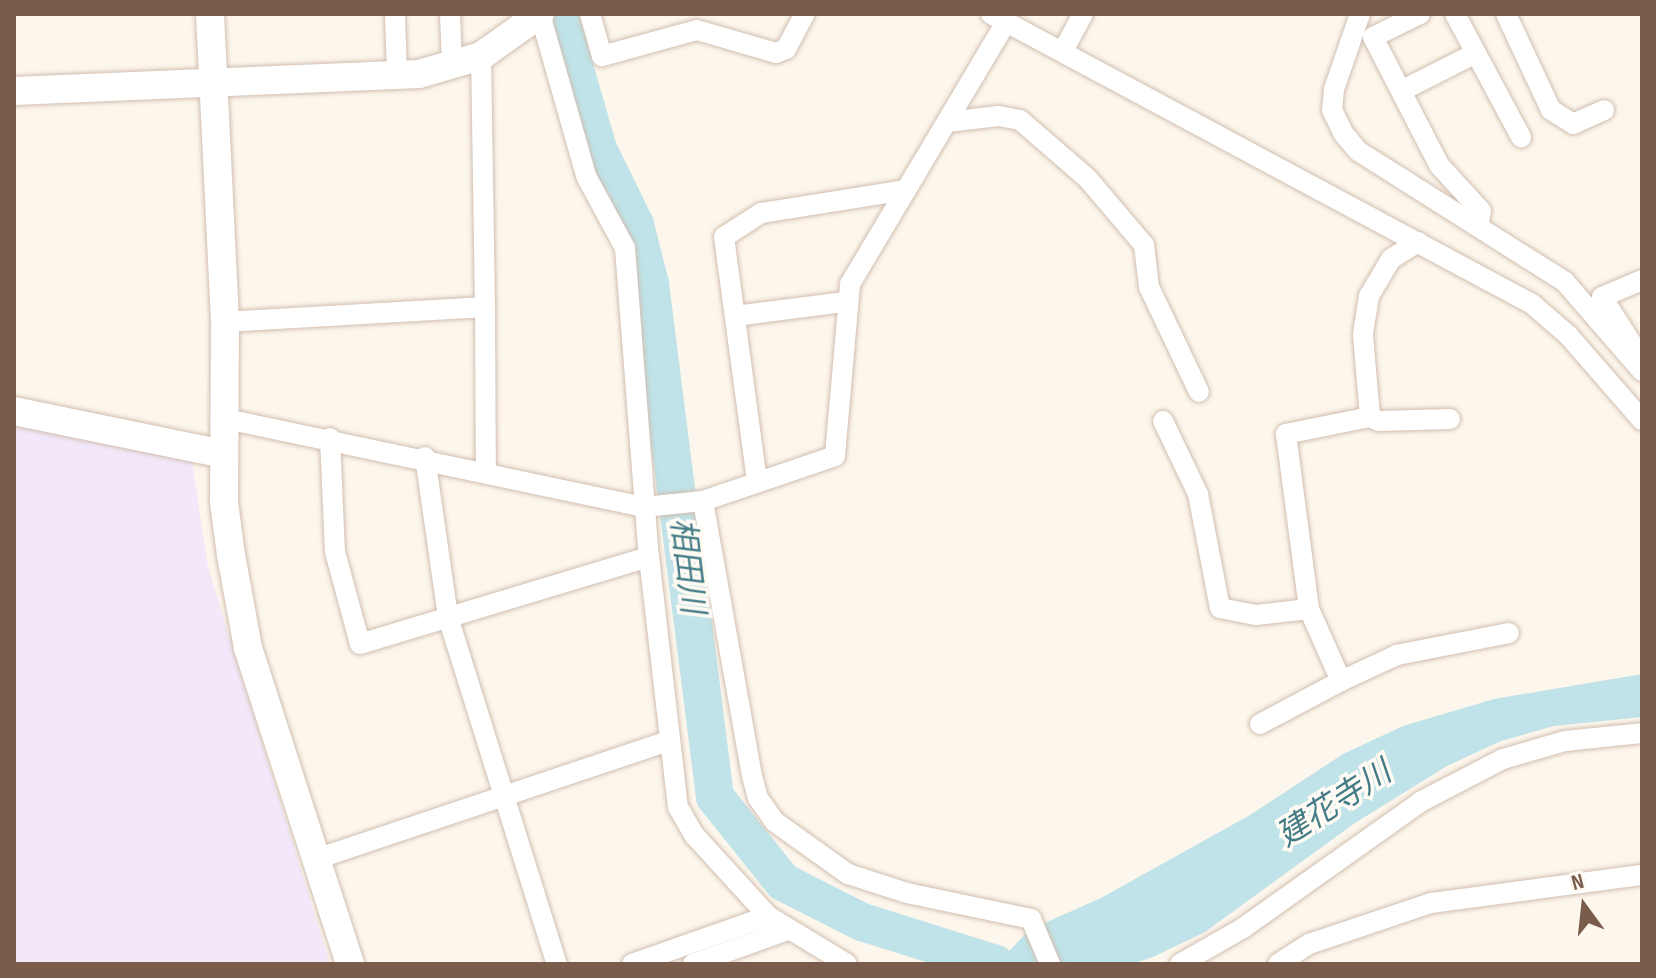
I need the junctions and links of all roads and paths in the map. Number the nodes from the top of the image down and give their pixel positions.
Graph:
1 (210, 14) edge
2 (395, 14) edge
3 (450, 14) edge
4 (540, 14) edge
5 (590, 14) edge
6 (805, 14) edge
7 (1083, 14) edge
8 (1360, 14) edge
9 (1420, 14) edge
10 (1455, 14) edge
11 (1506, 14) edge
12 (999, 18) edge
13 (1063, 51) junction
14 (1476, 53) junction
15 (481, 56) junction
16 (452, 64) junction
17 (397, 75) junction
18 (212, 85) junction
19 (14, 91) edge
20 (1401, 91) junction
21 (1604, 110) dead end
22 (947, 122) junction
23 (1521, 137) dead end
24 (906, 190) junction
25 (1478, 227) junction
26 (1418, 242) junction
27 (1642, 280) edge
28 (845, 302) junction
29 (485, 307) junction
30 (735, 316) junction
31 (225, 322) junction
32 (1642, 362) edge
33 (1642, 371) edge
34 (1199, 392) dead end
35 (14, 411) edge
36 (1370, 417) junction
37 (226, 419) junction
38 (1450, 419) dead end
39 (1642, 420) edge
40 (1163, 421) dead end
41 (330, 438) junction
42 (223, 454) junction
43 (425, 457) junction
44 (486, 471) junction
45 (757, 481) junction
46 (703, 501) junction
47 (644, 507) junction
48 (649, 557) junction
49 (1309, 609) junction
50 (448, 617) junction
51 (1509, 633) dead end
52 (1341, 681) junction
53 (1260, 724) dead end
54 (1642, 733) edge
55 (668, 741) junction
56 (505, 795) junction
57 (316, 859) junction
58 (1642, 875) edge
59 (768, 916) junction
60 (788, 930) junction
61 (350, 964) edge
62 (557, 964) edge
63 (632, 964) edge
64 (693, 964) edge
65 (847, 964) edge
66 (1050, 964) edge
67 (1180, 964) edge
68 (1278, 964) edge

1 - 18 street
2 - 17 street
3 - 16 street
4 - 15 street
4 - 47 street
5 - 6 street
7 - 13 street
8 - 25 street
9 - 20 street
10 - 14 street
11 - 21 street
12 - 13 street
12 - 22 street
13 - 26 street
14 - 20 street
14 - 23 street
15 - 16 street
15 - 29 street
16 - 17 street
17 - 18 street
18 - 19 street
18 - 31 street
20 - 25 street
22 - 24 street
22 - 34 street
24 - 28 street
24 - 30 street
25 - 33 street
26 - 36 street
26 - 39 street
27 - 32 street
28 - 30 street
28 - 45 street
29 - 31 street
29 - 44 street
30 - 45 street
31 - 37 street
35 - 42 street
36 - 38 street
36 - 49 street
37 - 41 street
37 - 42 street
40 - 49 street
41 - 43 street
41 - 50 street
42 - 57 street
43 - 44 street
43 - 50 street
44 - 47 street
45 - 46 street
46 - 47 street
46 - 66 street
47 - 48 street
48 - 50 street
48 - 55 street
49 - 52 street
50 - 56 street
51 - 52 street
52 - 53 street
54 - 67 street
55 - 56 street
55 - 59 street
56 - 57 street
56 - 62 street
57 - 61 street
58 - 68 street
59 - 60 street
59 - 63 street
60 - 64 street
60 - 65 street

